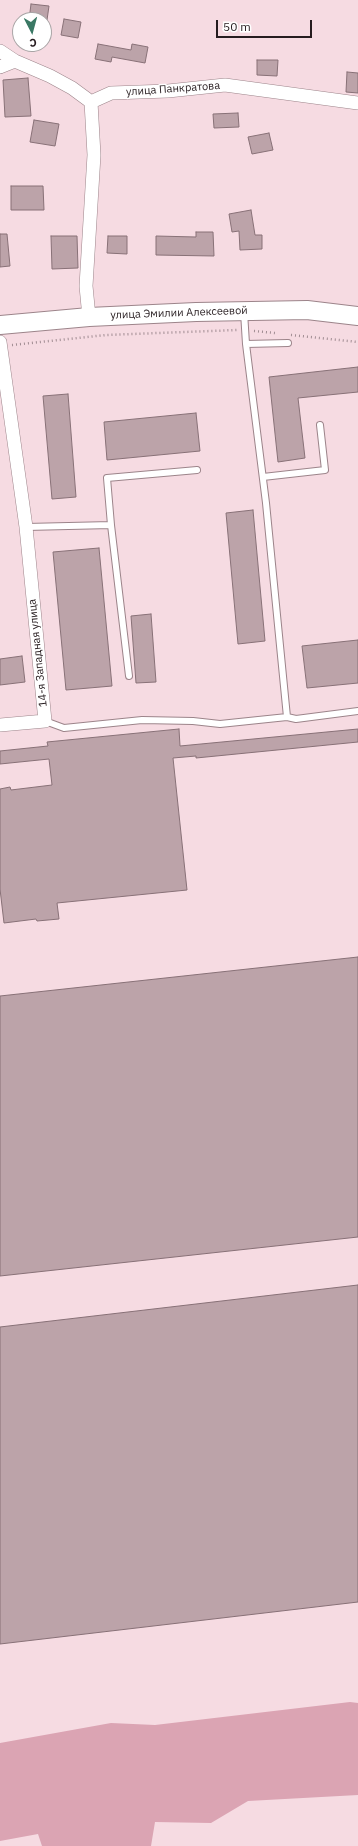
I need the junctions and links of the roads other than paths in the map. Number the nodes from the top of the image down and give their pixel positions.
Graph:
1 (0, 51) edge
2 (15, 61) junction
3 (0, 67) edge
4 (91, 102) junction
5 (358, 103) edge
6 (244, 310) junction
7 (358, 316) edge
8 (89, 317) junction
9 (0, 325) edge
10 (288, 343) dead end
11 (0, 344) edge
12 (246, 344) junction
13 (320, 425) dead end
14 (197, 470) dead end
15 (263, 477) junction
16 (111, 526) junction
17 (26, 527) junction
18 (129, 676) dead end
19 (358, 711) edge
20 (287, 717) junction
21 (45, 721) junction
22 (0, 725) edge

1 - 2 street
2 - 3 street
2 - 4 street
4 - 5 street, улица Панкратова
4 - 8 street
6 - 7 street, улица Эмилии Алексеевой
6 - 8 street, улица Эмилии Алексеевой
6 - 12 lane
8 - 9 street, улица Эмилии Алексеевой
10 - 12 lane
11 - 17 street, 14-я Западная улица
12 - 15 lane
13 - 15 lane
14 - 16 lane
15 - 20 lane
16 - 17 lane
16 - 18 lane
17 - 21 street, 14-я Западная улица
19 - 20 lane, 14-я Западная улица
20 - 21 lane, 14-я Западная улица
21 - 22 street

